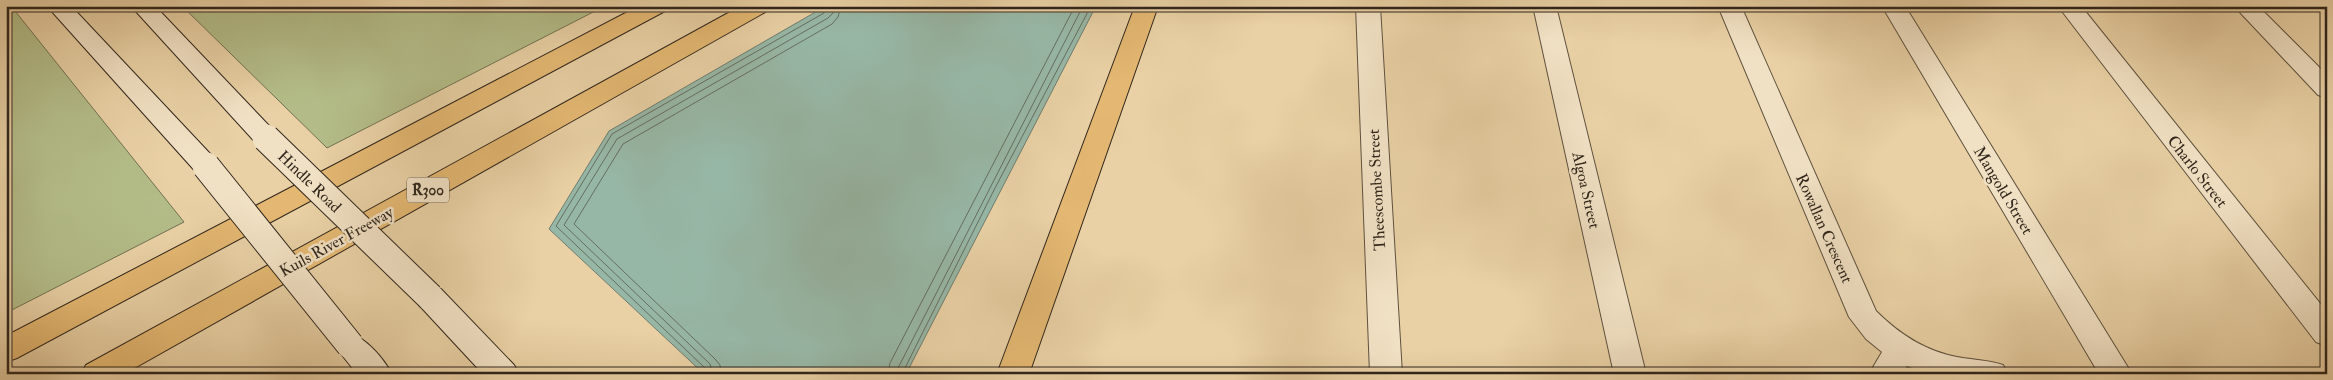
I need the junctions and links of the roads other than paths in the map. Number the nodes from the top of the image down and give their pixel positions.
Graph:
1 (58, 6) edge
2 (142, 6) edge
3 (657, 6) edge
4 (759, 6) edge
5 (1147, 6) edge
6 (1368, 6) edge
7 (1544, 6) edge
8 (1729, 6) edge
9 (1892, 6) edge
10 (2069, 6) edge
11 (2245, 6) edge
12 (2327, 90) edge
13 (2327, 334) edge
14 (6, 350) edge
15 (1895, 362) edge
16 (97, 374) edge
17 (376, 374) edge
18 (503, 374) edge
19 (1013, 374) edge
20 (1386, 374) edge
21 (1630, 374) edge
22 (1992, 374) edge
23 (2116, 374) edge

1 - 17 street, bridge
2 - 18 street, Hindle Road, bridge
3 - 14 highway
4 - 16 highway, Kuils River Freeway / R300
5 - 19 highway
6 - 20 street, Theescombe Street
7 - 21 street, Algoa Street
8 - 15 street, Rowallan Crescent
9 - 23 street, Mangold Street
10 - 13 street, Charlo Street
11 - 12 street
15 - 22 street, Rowallan Crescent

